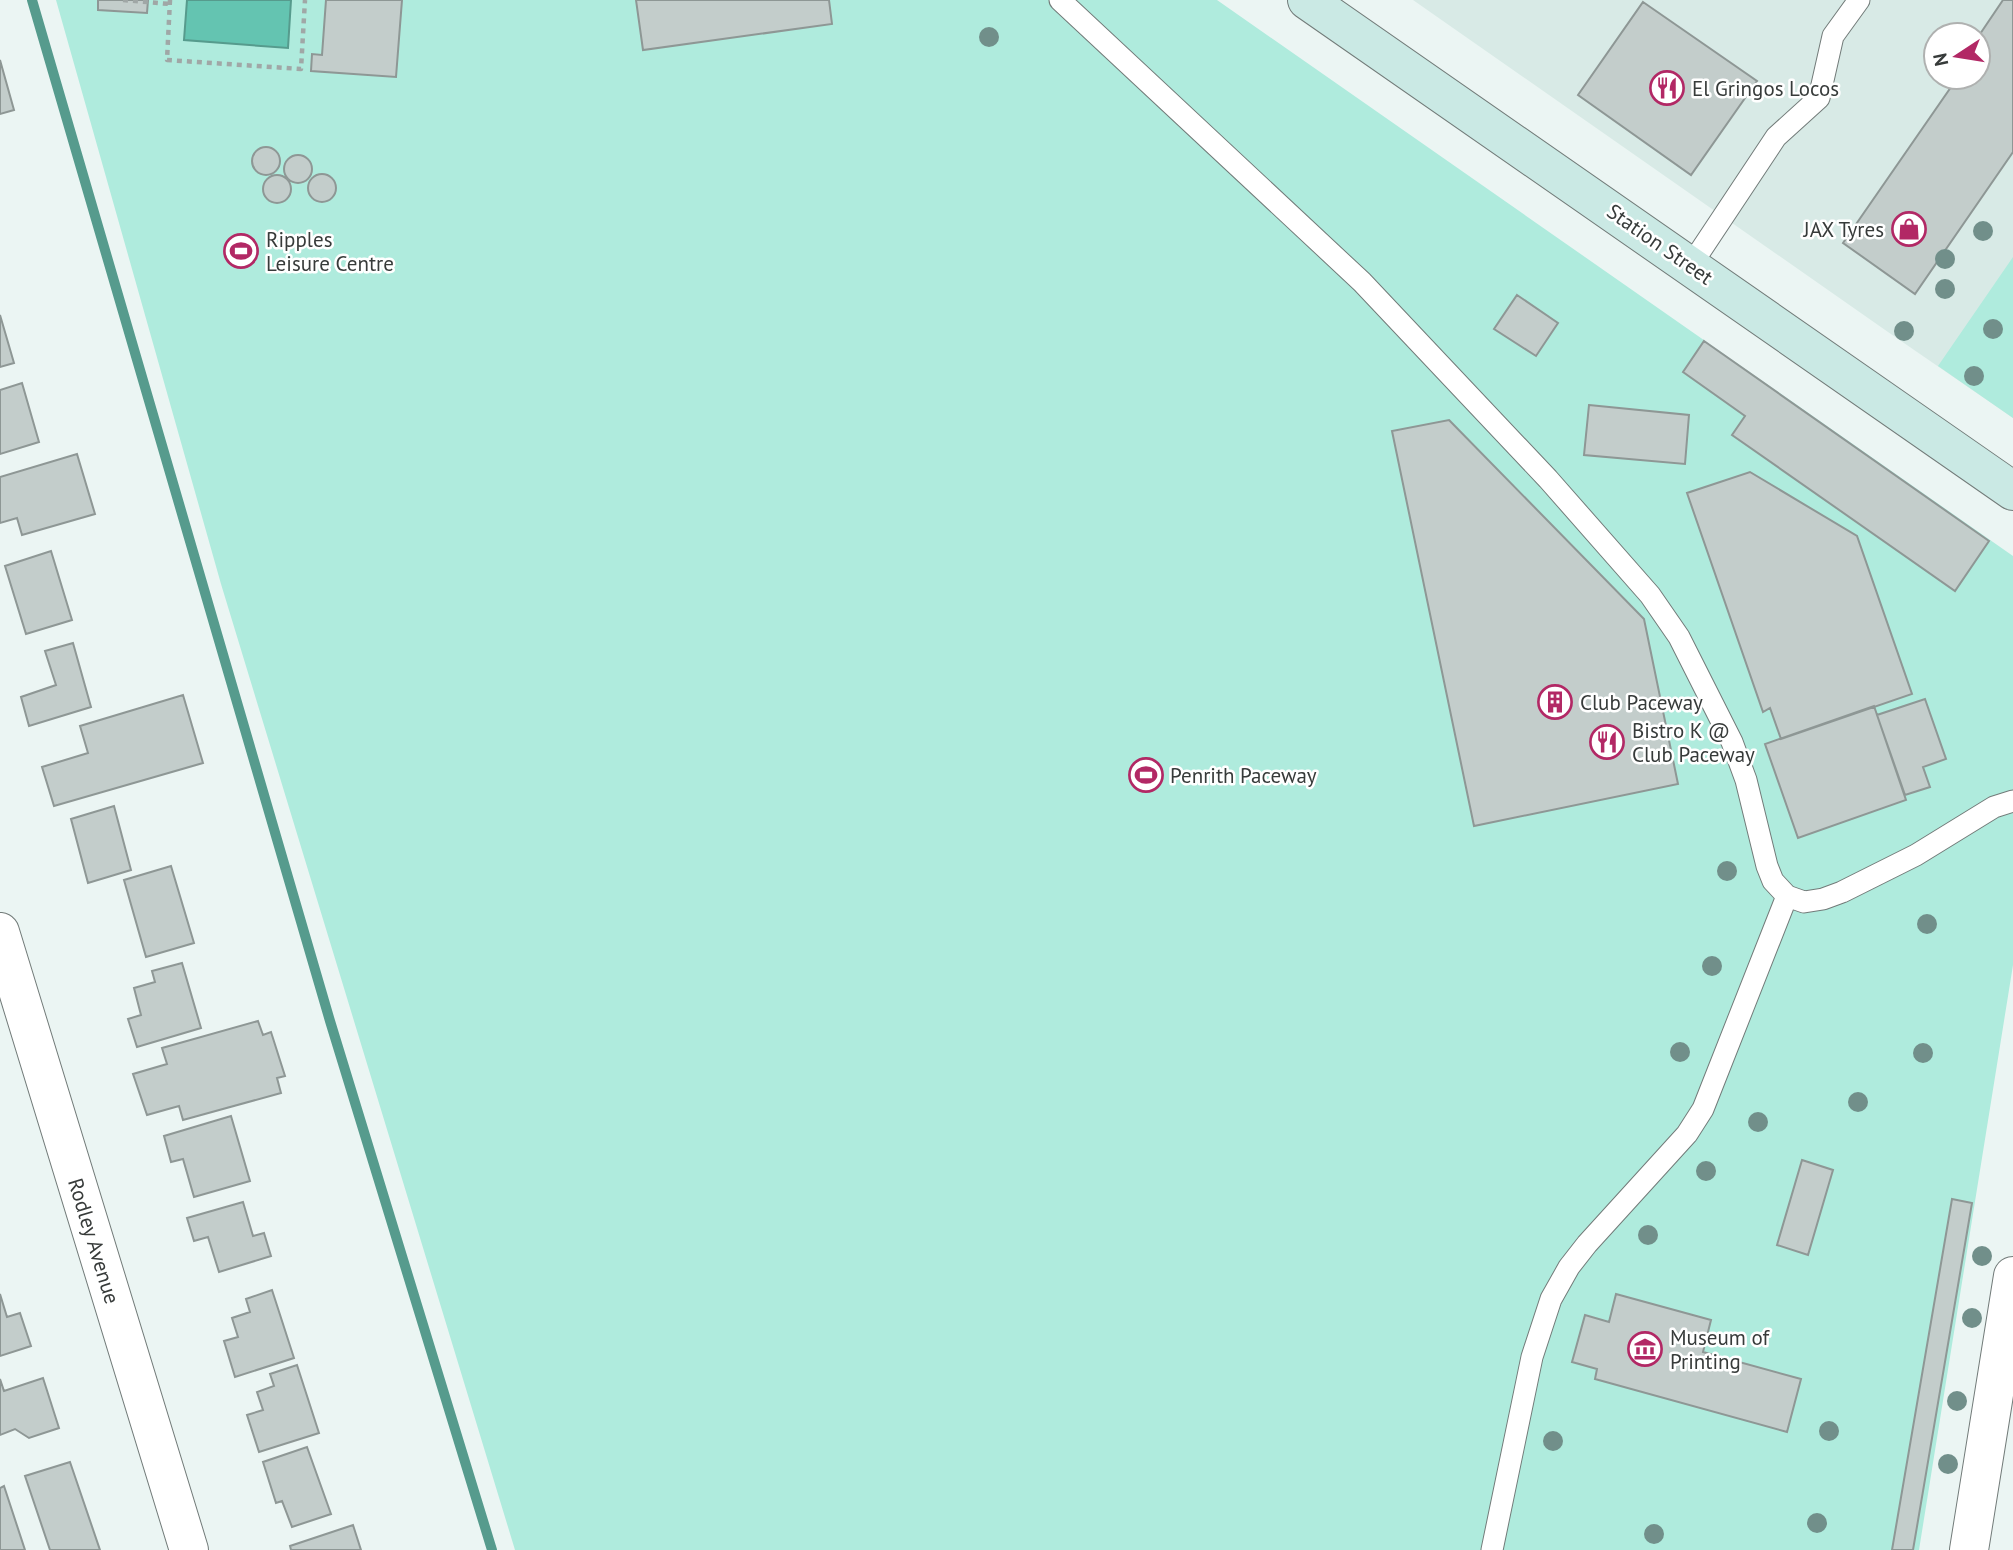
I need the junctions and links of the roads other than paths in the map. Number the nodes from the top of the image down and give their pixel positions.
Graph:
1 (1060, 0) edge
2 (1307, 0) edge
3 (1859, 0) edge
4 (1690, 265) junction
5 (2013, 491) edge
6 (2013, 801) edge
7 (1787, 896) junction
8 (0, 932) edge
9 (2013, 1276) edge
10 (189, 1550) edge
11 (1492, 1550) edge
12 (1969, 1550) edge

1 - 7 lane
2 - 4 street, Station Street
3 - 4 lane
4 - 5 street, Station Street
6 - 7 lane
7 - 11 lane
8 - 10 street, Rodley Avenue
9 - 12 street

